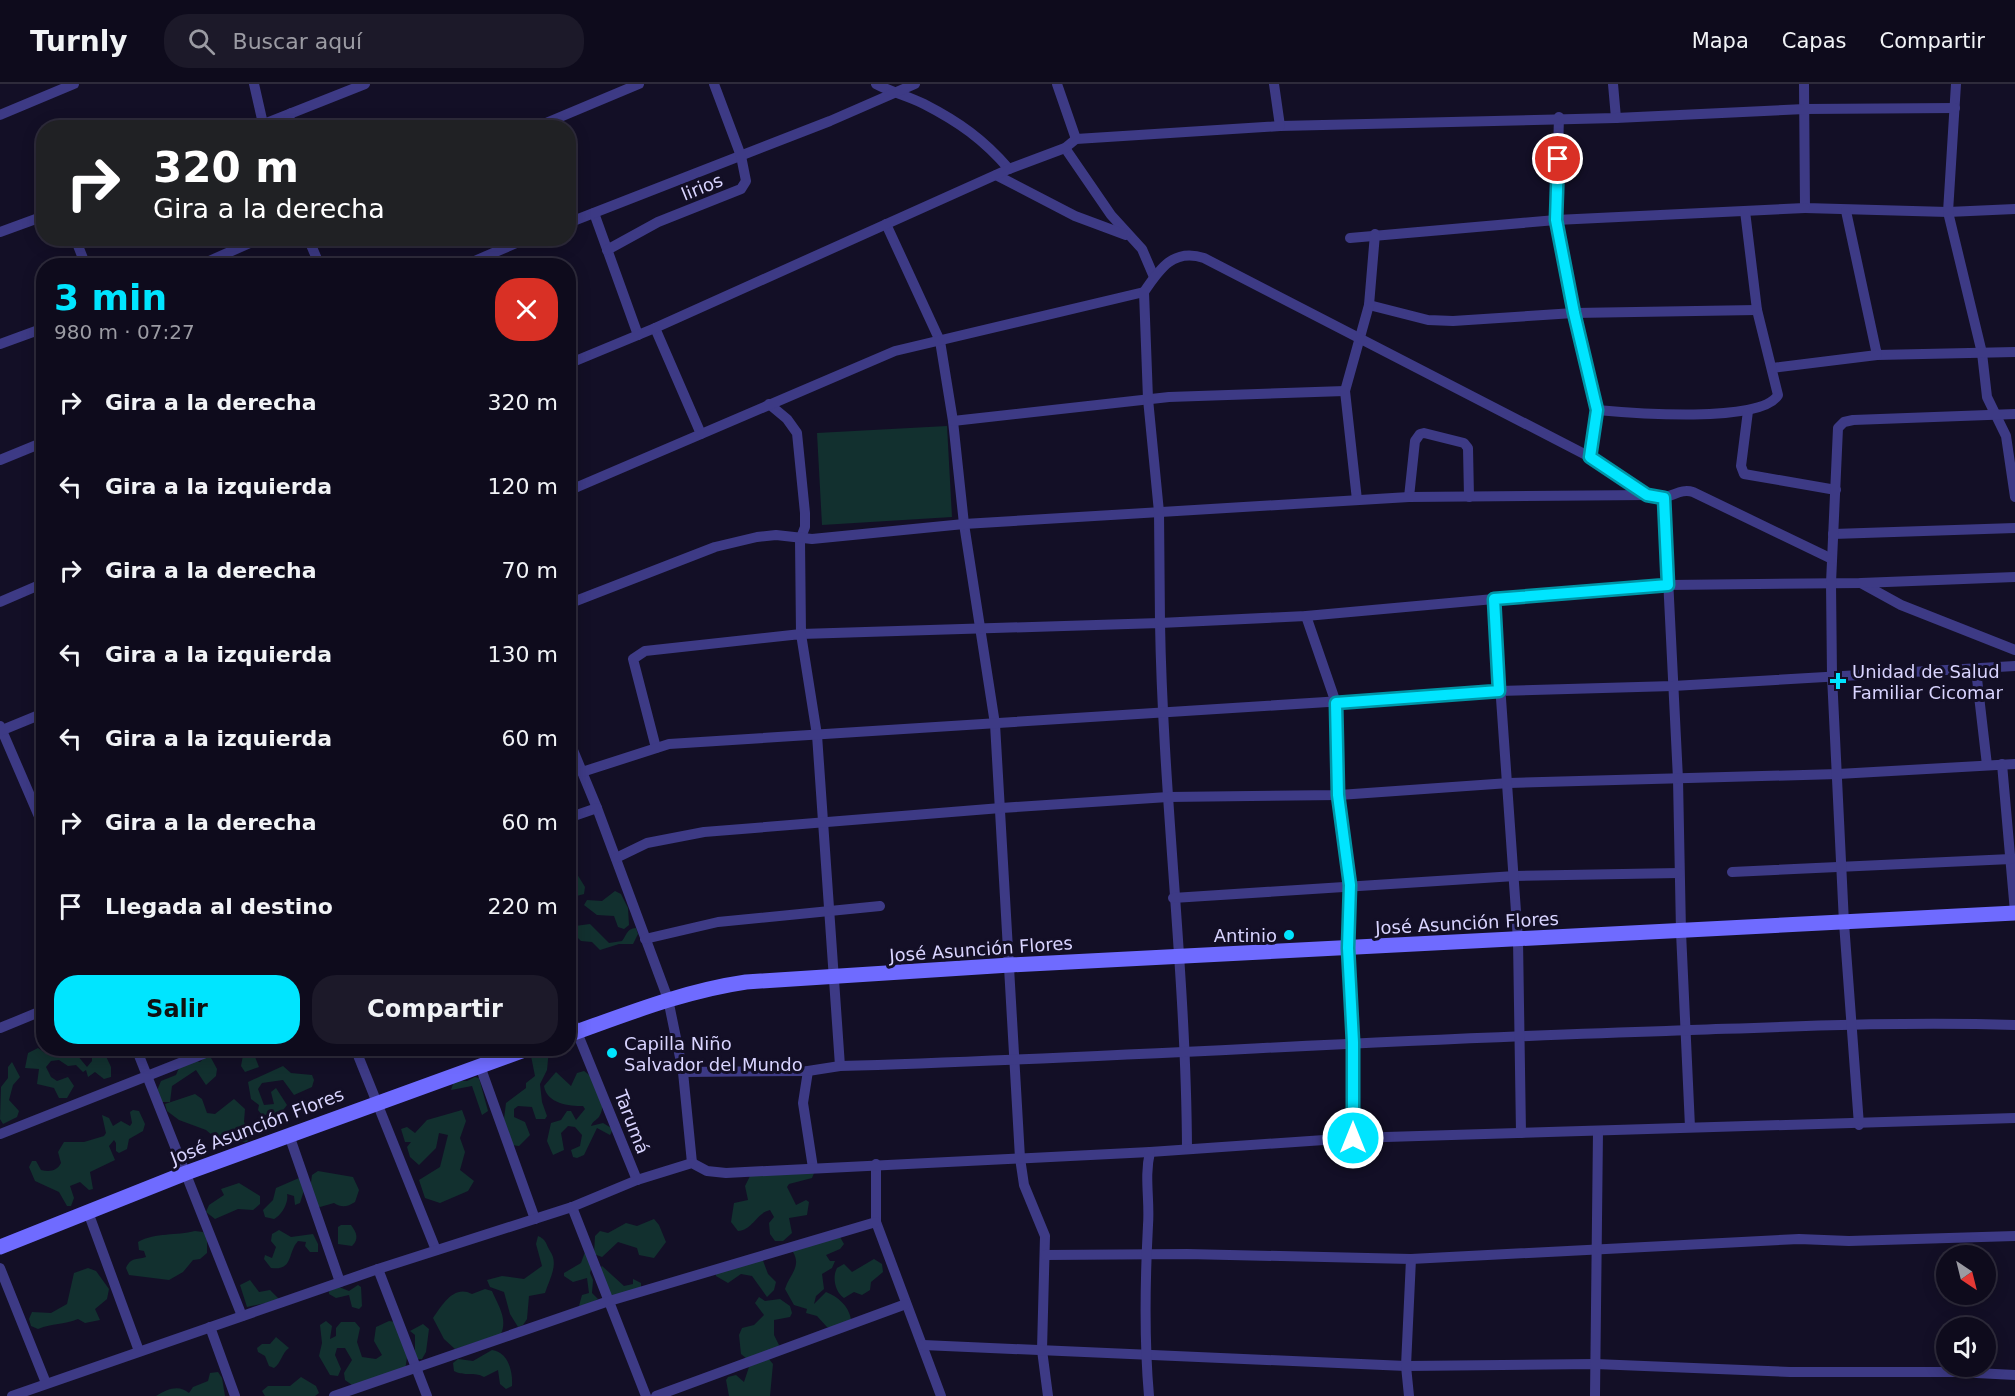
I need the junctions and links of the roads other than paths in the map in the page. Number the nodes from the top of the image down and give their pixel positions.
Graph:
1 (74, 84) edge
2 (254, 84) edge
3 (364, 84) edge
4 (639, 84) edge
5 (714, 84) edge
6 (876, 84) edge
7 (915, 84) edge
8 (1057, 84) edge
9 (1274, 84) edge
10 (1613, 84) edge
11 (1804, 84) edge
12 (1956, 84) edge
13 (894, 94) junction
14 (1955, 108) junction
15 (1805, 109) junction
16 (291, 113) junction
17 (0, 115) edge
18 (1559, 117) junction
19 (1616, 117) junction
20 (259, 120) edge
21 (274, 120) edge
22 (288, 120) edge
23 (553, 120) edge
24 (1280, 126) junction
25 (1076, 139) junction
26 (1065, 148) junction
27 (741, 156) junction
28 (1009, 169) junction
29 (996, 175) junction
30 (1805, 208) junction
31 (2015, 209) edge
32 (1845, 211) junction
33 (1745, 212) junction
34 (1948, 212) junction
35 (594, 213) junction
36 (36, 219) edge
37 (576, 220) edge
38 (1556, 220) junction
39 (886, 224) junction
40 (0, 232) edge
41 (1375, 234) junction
42 (1129, 236) junction
43 (1350, 238) dead end
44 (243, 246) edge
45 (509, 246) edge
46 (608, 250) junction
47 (216, 258) edge
48 (482, 258) edge
49 (1154, 277) junction
50 (1144, 292) junction
51 (1369, 305) junction
52 (1757, 310) junction
53 (1574, 313) junction
54 (655, 328) junction
55 (36, 331) edge
56 (638, 335) junction
57 (1360, 338) junction
58 (940, 341) junction
59 (0, 344) edge
60 (2015, 352) edge
61 (1982, 353) junction
62 (1877, 356) junction
63 (576, 361) edge
64 (1772, 368) junction
65 (1346, 392) junction
66 (1148, 399) junction
67 (769, 404) junction
68 (1597, 410) junction
69 (1748, 411) junction
70 (2015, 414) edge
71 (1996, 415) junction
72 (953, 421) junction
73 (701, 434) junction
74 (36, 445) edge
75 (1590, 457) junction
76 (0, 460) edge
77 (576, 488) edge
78 (1836, 490) junction
79 (1647, 495) junction
80 (1409, 497) junction
81 (1469, 497) junction
82 (2015, 497) edge
83 (1664, 498) junction
84 (1357, 500) junction
85 (1159, 512) junction
86 (964, 524) junction
87 (2015, 528) edge
88 (1833, 534) junction
89 (800, 540) junction
90 (1832, 559) junction
91 (2015, 577) edge
92 (1831, 583) junction
93 (1861, 583) junction
94 (1668, 585) junction
95 (36, 587) edge
96 (1494, 599) junction
97 (576, 601) edge
98 (0, 602) edge
99 (1306, 616) junction
100 (1160, 623) junction
101 (981, 630) junction
102 (801, 634) junction
103 (2015, 650) edge
104 (2015, 666) edge
105 (1976, 670) junction
106 (1832, 676) junction
107 (1673, 686) junction
108 (1499, 691) junction
109 (1336, 703) junction
110 (1162, 712) junction
111 (36, 716) edge
112 (995, 724) junction
113 (1, 729) edge
114 (817, 735) junction
115 (656, 748) junction
116 (576, 757) edge
117 (2002, 764) junction
118 (2015, 764) edge
119 (1987, 765) junction
120 (582, 772) junction
121 (1838, 774) junction
122 (1678, 779) junction
123 (1509, 783) junction
124 (1338, 795) junction
125 (1168, 797) junction
126 (597, 808) junction
127 (1000, 808) junction
128 (36, 810) edge
129 (576, 815) edge
130 (823, 822) junction
131 (616, 858) junction
132 (2010, 860) junction
133 (1843, 869) junction
134 (1732, 872) dead end
135 (1679, 873) junction
136 (1515, 876) junction
137 (1350, 885) junction
138 (1173, 898) junction
139 (880, 906) dead end
140 (830, 910) junction
141 (2015, 912) edge
142 (1845, 922) junction
143 (1681, 932) junction
144 (645, 939) junction
145 (1518, 939) junction
146 (1348, 948) junction
147 (1177, 957) junction
148 (1010, 965) junction
149 (835, 978) junction
150 (668, 999) junction
151 (36, 1013) edge
152 (1852, 1023) junction
153 (2015, 1025) edge
154 (0, 1028) edge
155 (1684, 1030) junction
156 (576, 1032) edge
157 (1521, 1035) junction
158 (576, 1038) edge
159 (1353, 1042) junction
160 (1186, 1053) junction
161 (139, 1056) edge
162 (197, 1056) edge
163 (358, 1056) edge
164 (508, 1056) edge
165 (1015, 1061) junction
166 (480, 1066) junction
167 (840, 1066) junction
168 (808, 1071) junction
169 (683, 1072) junction
170 (147, 1075) junction
171 (376, 1102) junction
172 (2015, 1119) edge
173 (1859, 1125) junction
174 (1690, 1127) junction
175 (1598, 1131) junction
176 (1521, 1133) junction
177 (0, 1134) edge
178 (289, 1136) junction
179 (1353, 1138) junction
180 (1187, 1148) junction
181 (1150, 1152) junction
182 (1020, 1158) junction
183 (692, 1163) junction
184 (876, 1164) junction
185 (813, 1168) junction
186 (186, 1173) junction
187 (637, 1180) junction
188 (572, 1207) junction
189 (88, 1212) junction
190 (535, 1219) junction
191 (876, 1222) junction
192 (2015, 1236) edge
193 (0, 1247) edge
194 (1596, 1248) junction
195 (436, 1250) junction
196 (1148, 1254) junction
197 (1045, 1255) junction
198 (1411, 1259) junction
199 (0, 1268) edge
200 (378, 1269) junction
201 (340, 1282) junction
202 (606, 1302) junction
203 (906, 1304) junction
204 (242, 1316) junction
205 (210, 1327) junction
206 (923, 1345) junction
207 (1042, 1350) junction
208 (138, 1351) junction
209 (1146, 1353) junction
210 (1595, 1364) junction
211 (1406, 1366) junction
212 (416, 1367) junction
213 (2015, 1375) edge
214 (46, 1383) junction
215 (32, 1392) edge
216 (12, 1396) edge
217 (235, 1396) edge
218 (334, 1396) edge
219 (427, 1396) edge
220 (646, 1396) edge
221 (656, 1396) edge
222 (941, 1396) edge
223 (1048, 1396) edge
224 (1149, 1396) edge
225 (1409, 1396) edge
226 (1595, 1396) edge

1 - 17 street
2 - 20 street
3 - 16 street
4 - 23 street
5 - 27 street, lirios
6 - 13 street
7 - 13 street
8 - 25 street
9 - 24 street
10 - 19 street
11 - 15 street
12 - 14 street
13 - 27 street
13 - 28 street
14 - 15 street
14 - 34 street
15 - 19 street
15 - 30 street
16 - 21 street
16 - 22 street
18 - 19 street
18 - 24 street
18 - 38 street
24 - 25 street
25 - 26 street
26 - 28 street
26 - 42 street
27 - 35 street
27 - 46 street, lirios
28 - 29 street
29 - 39 street
29 - 42 street
30 - 32 street
30 - 33 street
31 - 34 street
32 - 34 street
32 - 62 street
33 - 38 street
33 - 52 street
34 - 61 street
35 - 37 street
35 - 46 street
36 - 40 street
38 - 41 street
38 - 53 street
39 - 54 street
39 - 58 street
41 - 43 street
41 - 51 street
42 - 49 street
44 - 47 street
45 - 48 street
46 - 56 street
49 - 50 street
49 - 57 street
50 - 58 street
50 - 66 street
51 - 53 street
51 - 57 street
52 - 53 street
52 - 64 street
53 - 68 street
54 - 56 street
54 - 73 street
55 - 59 street
56 - 63 street
57 - 65 street
57 - 75 street
58 - 67 street
58 - 72 street
60 - 61 street
61 - 62 street
61 - 71 street
62 - 64 street
64 - 69 street
65 - 66 street
65 - 84 street
66 - 72 street
66 - 85 street
67 - 73 street
67 - 89 street
68 - 69 street
68 - 75 street
69 - 78 street
70 - 71 street
71 - 78 street
71 - 82 street
72 - 86 street
73 - 77 street
74 - 76 street
75 - 79 street
78 - 88 street
79 - 81 street
79 - 83 street
80 - 81 street
80 - 81 street
80 - 84 street
83 - 90 street
83 - 94 street
84 - 85 street
85 - 86 street
85 - 100 street
86 - 89 street
86 - 101 street
87 - 88 street
88 - 90 street
89 - 97 street
89 - 102 street
90 - 92 street
91 - 93 street
92 - 93 street
92 - 94 street
92 - 106 street
93 - 103 street
94 - 96 street
94 - 107 street
95 - 98 street
96 - 99 street
96 - 108 street
99 - 100 street
99 - 109 street
100 - 101 street
100 - 110 street
101 - 102 street
101 - 112 street
102 - 114 street
102 - 115 street
104 - 105 street
105 - 106 street
105 - 119 street
106 - 107 street
106 - 121 street
107 - 108 street
107 - 122 street
108 - 109 street
108 - 123 street
109 - 110 street
109 - 124 street
110 - 112 street
110 - 125 street
111 - 113 street
112 - 114 street
112 - 127 street
113 - 128 street
114 - 115 street
114 - 130 street
115 - 120 street
116 - 120 street
117 - 118 street
117 - 119 street
117 - 132 street
119 - 121 street
120 - 126 street
121 - 122 street
121 - 133 street
122 - 123 street
122 - 135 street
123 - 124 street
123 - 136 street
124 - 125 street
124 - 137 street
125 - 127 street
125 - 138 street
126 - 129 street
126 - 131 street
127 - 130 street
127 - 148 street
130 - 131 street
130 - 140 street
131 - 144 street
132 - 133 street
132 - 141 street
133 - 134 street
133 - 142 street
135 - 136 street
135 - 143 street
136 - 137 street
136 - 145 street
137 - 138 street
137 - 146 street
138 - 147 street
139 - 140 street
140 - 144 street
140 - 149 street
141 - 142 street, José Asunción Flores
142 - 143 street, José Asunción Flores
142 - 152 street
143 - 145 street, José Asunción Flores
143 - 155 street
144 - 150 street
145 - 146 street, José Asunción Flores
145 - 157 street
146 - 147 street, José Asunción Flores
146 - 159 street
147 - 148 street, José Asunción Flores
147 - 160 street
148 - 149 street, José Asunción Flores
148 - 165 street
149 - 150 street, José Asunción Flores
149 - 167 street
150 - 156 street, José Asunción Flores
150 - 169 street
151 - 154 street
152 - 153 street
152 - 155 street
152 - 173 street
155 - 157 street
155 - 174 street
157 - 159 street
157 - 176 street
158 - 187 street, Tarumá
159 - 160 street
159 - 179 street
160 - 165 street
160 - 180 street
161 - 170 street
162 - 170 street
163 - 171 street
164 - 166 street, José Asunción Flores
165 - 167 street
165 - 182 street
166 - 171 street, José Asunción Flores
166 - 190 street
167 - 168 street
168 - 169 street
168 - 185 street
169 - 183 street
170 - 177 street
170 - 186 street
171 - 178 street, José Asunción Flores
171 - 195 street
172 - 173 street
173 - 174 street
174 - 175 street
175 - 176 street
175 - 194 street
176 - 179 street
178 - 186 street, José Asunción Flores
178 - 201 street
179 - 180 street
180 - 181 street
181 - 182 street
181 - 196 street
182 - 184 street
182 - 197 street
183 - 185 street
183 - 187 street
184 - 185 street
184 - 191 street
186 - 189 street, José Asunción Flores
186 - 204 street
187 - 188 street
188 - 190 street
188 - 202 street
189 - 193 street, José Asunción Flores
189 - 208 street
190 - 195 street
191 - 202 street
191 - 203 street
192 - 194 street
194 - 198 street
194 - 210 street
195 - 200 street
196 - 197 street
196 - 198 street
196 - 209 street
197 - 207 street
198 - 211 street
199 - 214 street
200 - 201 street
200 - 212 street
201 - 204 street
202 - 212 street
202 - 220 street
203 - 206 street
203 - 221 street
204 - 205 street
205 - 208 street
205 - 217 street
206 - 207 street
206 - 222 street
207 - 209 street
207 - 223 street
208 - 214 street
209 - 211 street
209 - 224 street
210 - 211 street
210 - 213 street
210 - 226 street
211 - 225 street
212 - 218 street
212 - 219 street
214 - 215 street
215 - 216 street

